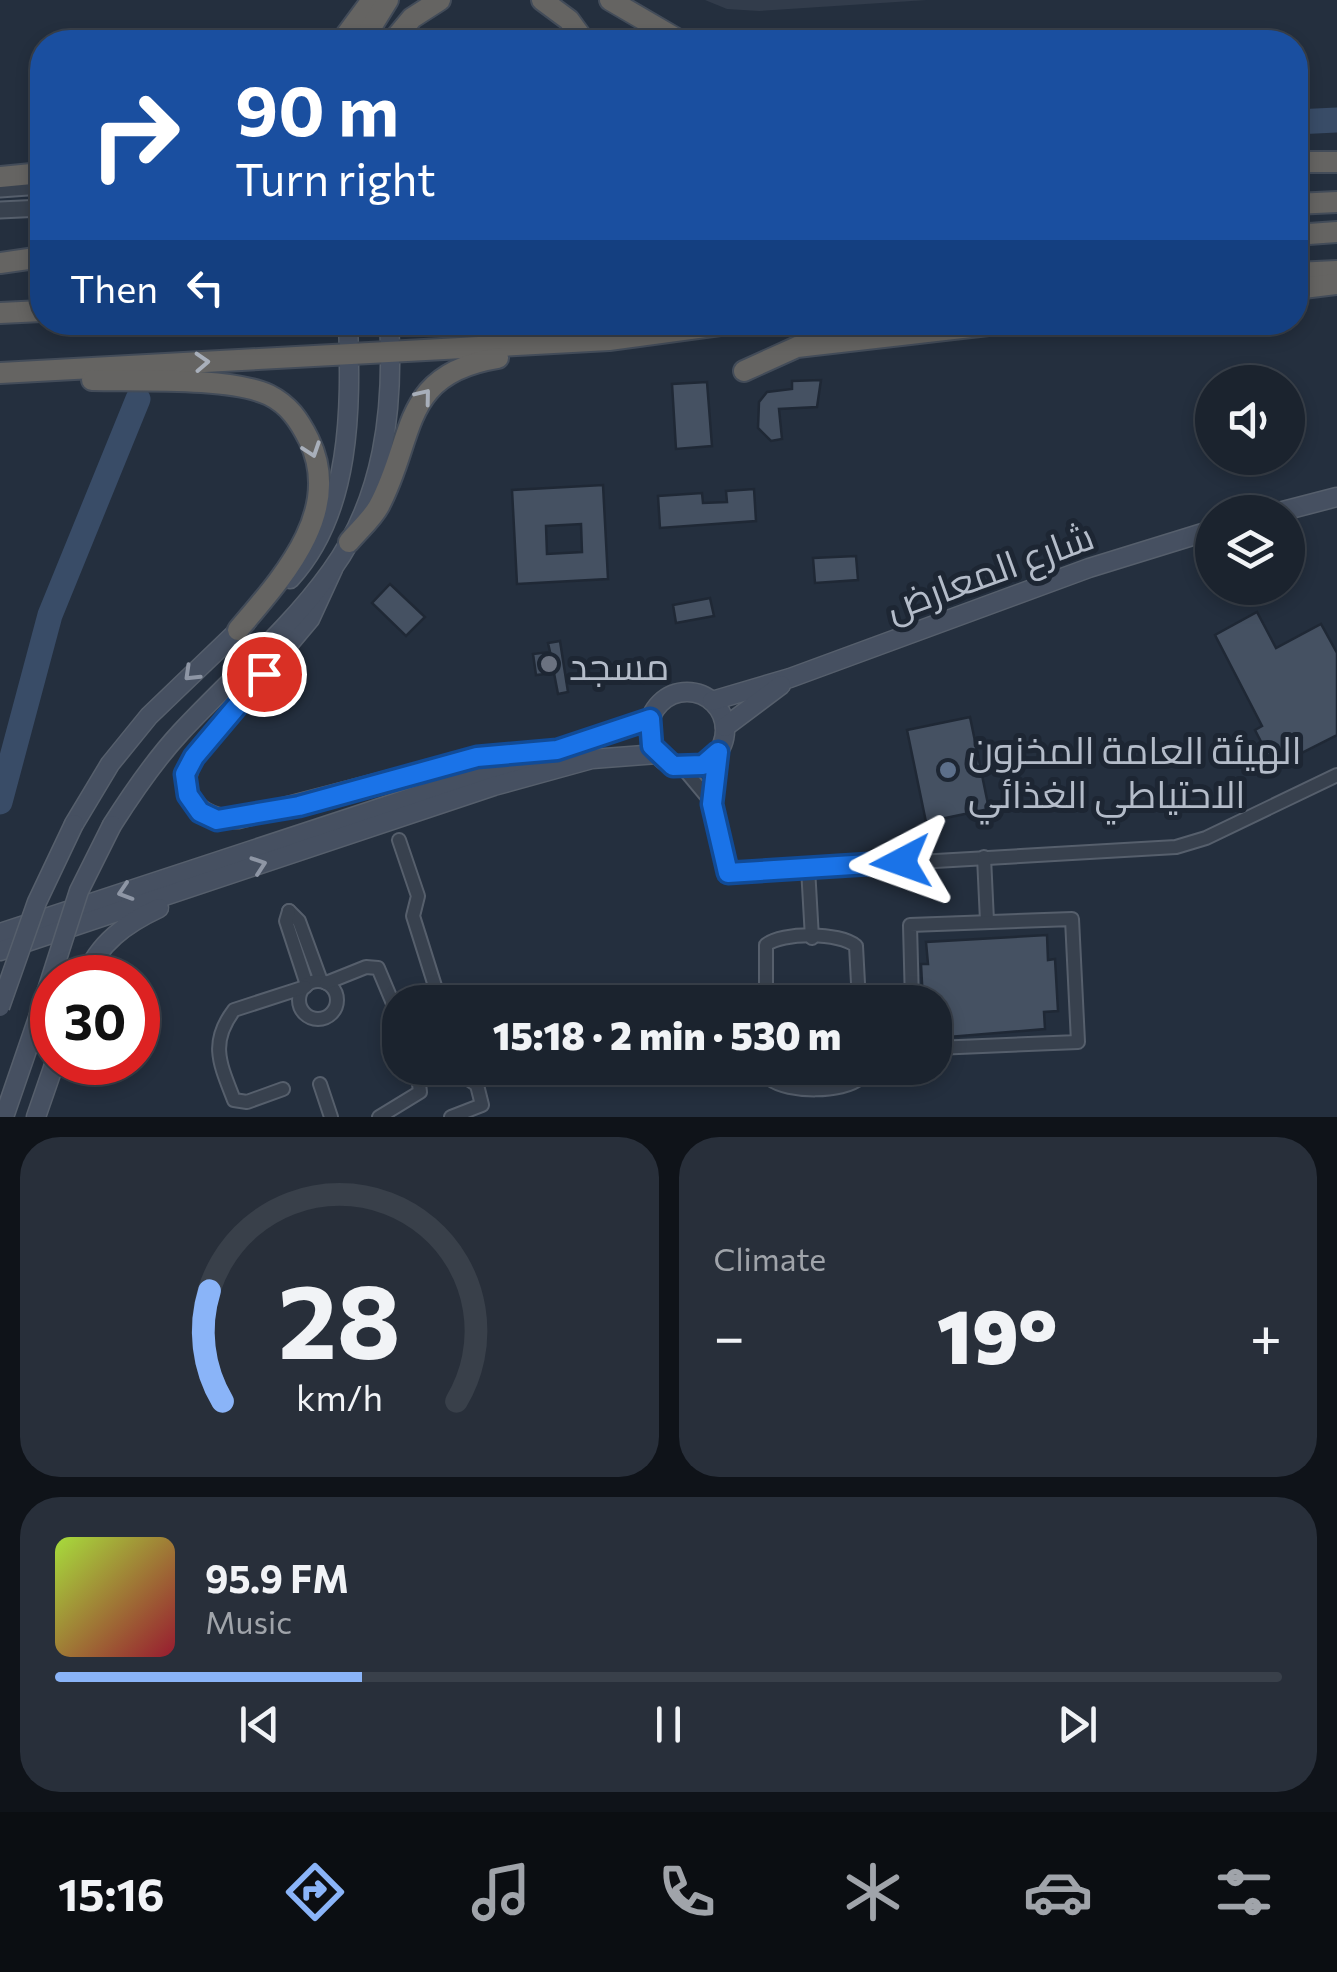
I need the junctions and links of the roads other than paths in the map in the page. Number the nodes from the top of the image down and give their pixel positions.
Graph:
1 (388, 0) edge
2 (440, 0) edge
3 (542, 0) edge
4 (610, 0) edge
5 (366, 21) edge
6 (404, 30) edge
7 (576, 30) edge
8 (661, 30) edge
9 (1308, 162) edge
10 (1337, 162) edge
11 (30, 174) edge
12 (0, 178) edge
13 (30, 187) edge
14 (0, 189) edge
15 (1337, 202) edge
16 (1308, 203) edge
17 (30, 209) edge
18 (0, 210) edge
19 (1337, 232) edge
20 (1308, 233) edge
21 (30, 259) edge
22 (0, 263) edge
23 (1337, 271) edge
24 (1308, 272) edge
25 (30, 273) edge
26 (0, 274) edge
27 (1337, 284) edge
28 (1308, 287) edge
29 (30, 312) edge
30 (0, 313) edge
31 (348, 335) edge
32 (390, 335) edge
33 (524, 335) edge
34 (646, 335) edge
35 (902, 335) edge
36 (609, 340) junction
37 (530, 342) dead end
38 (349, 353) junction
39 (391, 353) junction
40 (744, 371) dead end
41 (0, 374) edge
42 (1337, 498) edge
43 (1305, 506) edge
44 (1195, 535) edge
45 (348, 542) junction
46 (332, 570) junction
47 (238, 630) junction
48 (790, 678) junction
49 (712, 701) junction
50 (650, 719) junction
51 (726, 728) junction
52 (557, 750) junction
53 (718, 752) junction
54 (657, 754) junction
55 (683, 768) junction
56 (1337, 776) edge
57 (712, 804) junction
58 (399, 840) dead end
59 (984, 858) junction
60 (808, 868) junction
61 (220, 878) junction
62 (987, 921) junction
63 (0, 934) edge
64 (812, 938) junction
65 (0, 951) edge
66 (99, 955) edge
67 (385, 985) edge
68 (435, 985) edge
69 (766, 985) edge
70 (858, 985) edge
71 (912, 985) edge
72 (0, 1007) edge
73 (952, 1047) edge
74 (320, 1084) dead end
75 (46, 1085) edge
76 (419, 1085) edge
77 (477, 1085) edge
78 (779, 1085) edge
79 (850, 1085) edge
80 (284, 1089) dead end
81 (247, 1102) junction
82 (4, 1117) edge
83 (36, 1117) edge
84 (253, 1117) edge
85 (331, 1117) edge
86 (379, 1117) edge
87 (451, 1117) edge

1 - 5 highway
2 - 6 highway
3 - 7 highway
4 - 8 highway
9 - 10 highway
11 - 12 highway
13 - 14 street
15 - 16 highway
17 - 18 street
19 - 20 highway
21 - 22 highway
23 - 24 highway
25 - 26 highway
27 - 28 highway
29 - 30 highway
31 - 38 main road
32 - 39 main road
33 - 37 highway
34 - 36 highway
35 - 40 highway
36 - 39 highway
45 -> 36 highway
38 - 39 highway
41 -> 38 highway
38 - 47 main road
39 - 45 main road
41 -> 47 highway
42 - 43 main road
44 - 48 main road, شارع المعارض
45 - 46 main road
46 - 52 main road
46 - 82 main road, bridge
47 -> 72 main road, bridge
48 - 49 main road, شارع المعارض
48 - 51 main road, شارع المعارض
49 - 50 main road
49 - 51 main road
50 - 52 main road
50 - 54 main road
51 - 53 main road
52 -> 63 main road
53 - 55 main road
53 - 57 street
54 - 55 main road
61 -> 54 main road
55 - 57 street
56 - 59 street
57 - 60 street
58 - 68 street
59 - 60 street
59 - 62 street
60 - 64 street
61 - 65 main road
61 - 66 main road
62 - 71 street
62 - 73 street
64 - 69 street
64 - 70 street
67 - 81 street
74 - 85 street
75 - 83 main road
76 - 86 street
77 - 87 street
78 - 79 street
80 - 81 street
81 - 84 street

